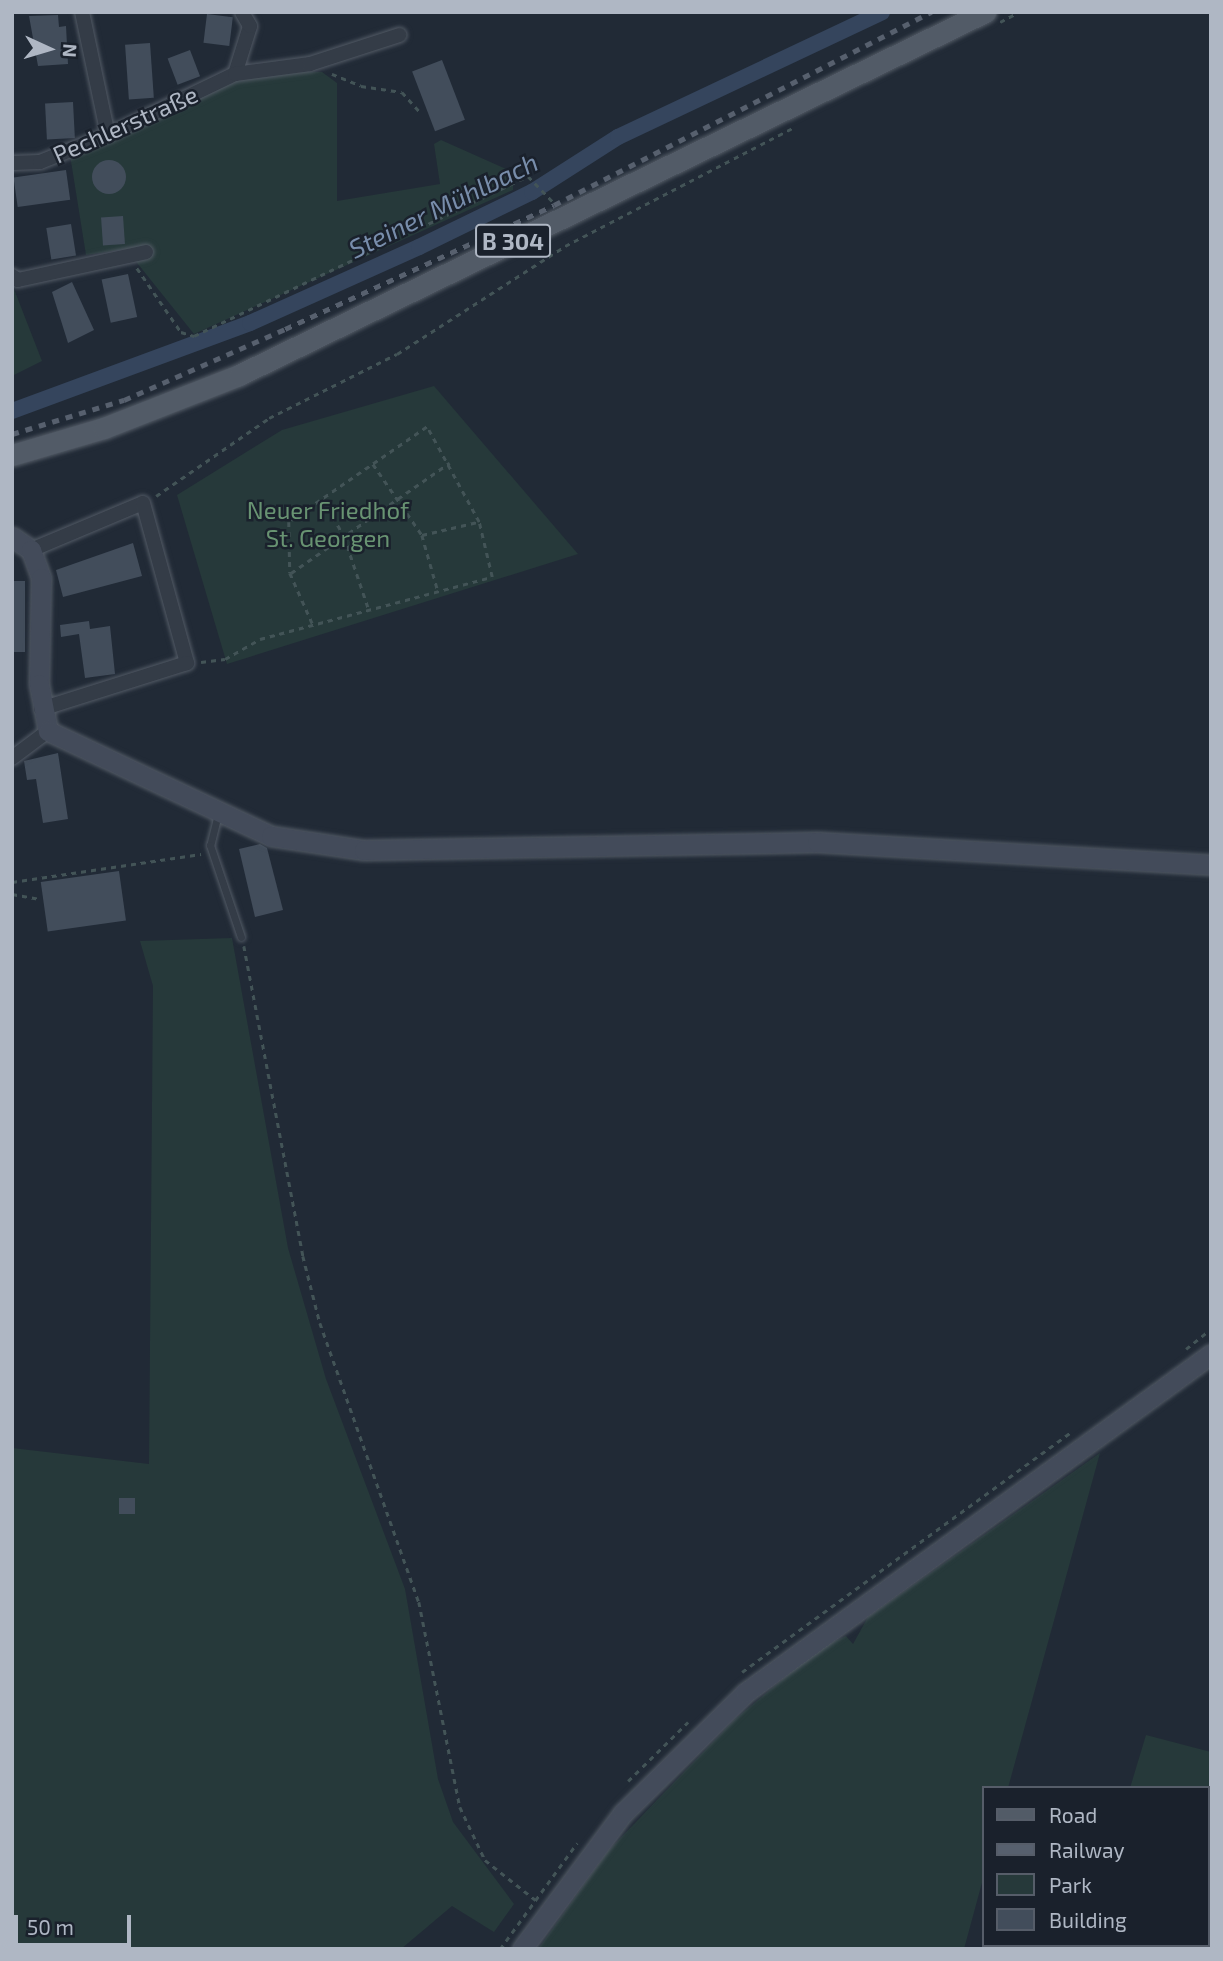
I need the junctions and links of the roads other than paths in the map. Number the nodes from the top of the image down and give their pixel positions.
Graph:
1 (82, 12) edge
2 (243, 12) edge
3 (990, 18) edge
4 (399, 35) dead end
5 (234, 74) junction
6 (108, 135) junction
7 (12, 163) edge
8 (146, 252) dead end
9 (12, 276) edge
10 (12, 455) edge
11 (12, 537) edge
12 (31, 550) junction
13 (41, 709) junction
14 (48, 731) junction
15 (12, 758) edge
16 (218, 814) junction
17 (1211, 865) edge
18 (241, 937) road end
19 (1211, 1354) edge
20 (522, 1949) edge

1 - 6 street
2 - 5 street
3 - 10 main road, B 304
4 - 5 street, Pechlerstraße
5 - 6 street, Pechlerstraße
6 - 7 street, Pechlerstraße
8 - 9 street
11 - 12 street
12 - 13 street
12 - 13 street
13 - 14 street
14 - 15 street
14 - 16 street
16 - 17 street
16 - 18 lane
19 - 20 street

